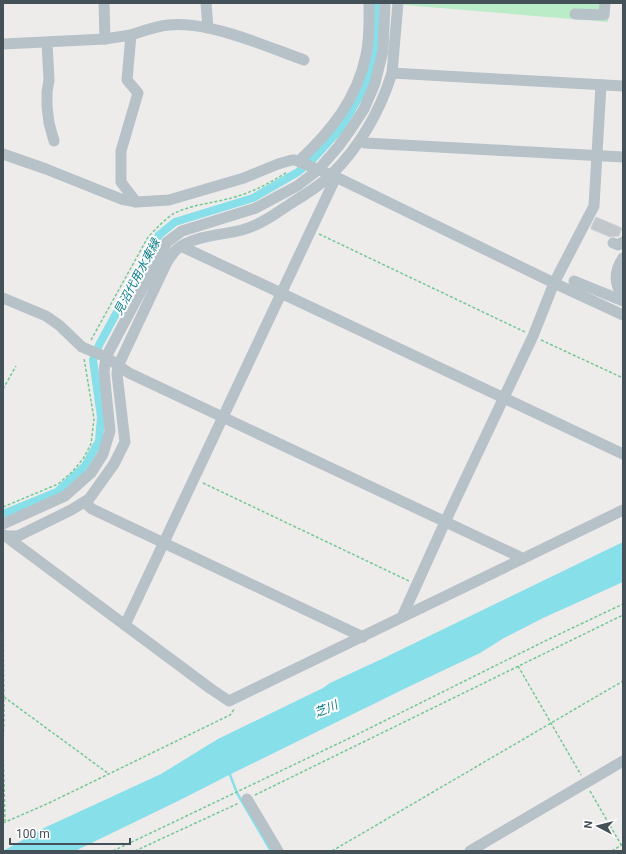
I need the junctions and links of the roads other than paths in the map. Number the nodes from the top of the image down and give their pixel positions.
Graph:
1 (104, 3) edge
2 (206, 3) edge
3 (369, 3) edge
4 (385, 3) edge
5 (398, 3) edge
6 (605, 3) edge
7 (575, 14) dead end
8 (208, 28) junction
9 (130, 35) junction
10 (105, 39) junction
11 (47, 43) junction
12 (3, 44) edge
13 (304, 60) dead end
14 (392, 73) junction
15 (601, 85) junction
16 (623, 86) edge
17 (54, 141) dead end
18 (360, 141) junction
19 (3, 154) edge
20 (597, 156) junction
21 (623, 157) edge
22 (300, 162) junction
23 (316, 169) junction
24 (334, 176) junction
25 (136, 202) junction
26 (182, 246) junction
27 (623, 258) edge
28 (620, 271) edge
29 (574, 281) dead end
30 (554, 283) junction
31 (281, 293) junction
32 (623, 297) edge
33 (3, 298) edge
34 (623, 301) edge
35 (623, 315) edge
36 (104, 357) junction
37 (118, 366) junction
38 (504, 399) junction
39 (223, 417) junction
40 (623, 454) edge
41 (84, 502) junction
42 (623, 510) edge
43 (446, 522) junction
44 (4, 532) edge
45 (164, 542) junction
46 (522, 559) junction
47 (402, 617) junction
48 (125, 625) junction
49 (363, 637) junction
50 (623, 761) edge
51 (243, 801) road end
52 (278, 851) edge
53 (470, 851) edge

1 - 10 street
2 - 8 street
3 - 22 street
4 - 23 street
5 - 14 street
6 - 7 street
8 - 9 street
8 - 13 street
9 - 10 street
9 - 25 street
10 - 11 street
11 - 12 street
11 - 17 street
14 - 15 street
14 - 18 street
15 - 16 street
15 - 20 street
18 - 20 street
18 - 24 street
19 - 25 street
20 - 21 street
20 - 30 street
22 - 23 street
22 - 25 street
23 - 24 street
23 - 36 street
24 - 26 street
24 - 30 street
24 - 31 street
26 - 31 street
26 - 37 street
27 - 28 street
28 - 32 street
29 - 34 street
30 - 35 street
30 - 38 street
31 - 38 street
31 - 39 street
33 - 36 street
36 - 37 street
36 - 44 street
37 - 39 street
37 - 41 street
38 - 40 street
38 - 43 street
39 - 43 street
39 - 45 street
41 - 44 street
41 - 45 street
42 - 46 street
43 - 46 street
43 - 47 street
44 - 48 street
45 - 48 street
45 - 49 street
46 - 47 street
47 - 49 street
48 - 49 street
50 - 53 street
51 - 52 street

